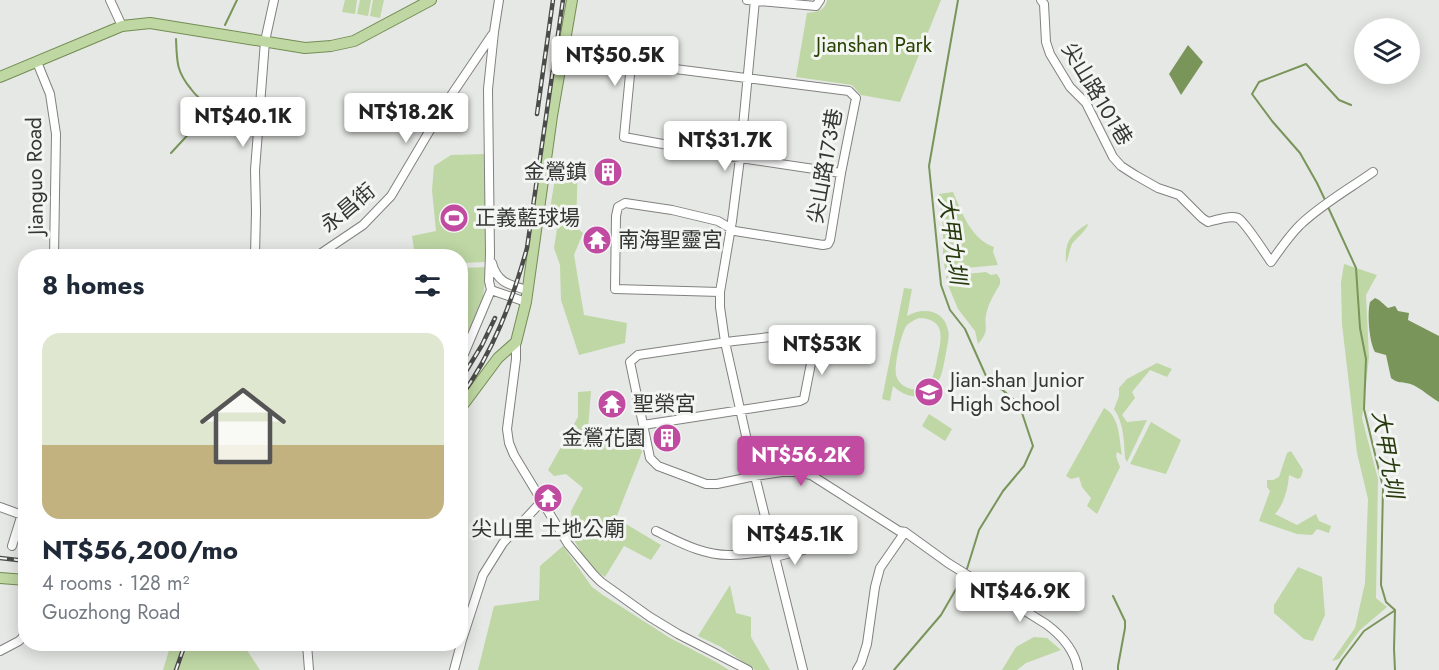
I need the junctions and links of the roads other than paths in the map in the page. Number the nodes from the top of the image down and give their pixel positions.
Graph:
1 (110, 0) edge
2 (274, 0) edge
3 (431, 0) edge
4 (499, 0) edge
5 (572, 0) edge
6 (752, 0) edge
7 (820, 0) edge
8 (1041, 0) edge
9 (122, 26) junction
10 (494, 32) junction
11 (265, 41) junction
12 (596, 59) dead end
13 (37, 62) junction
14 (631, 64) junction
15 (0, 77) edge
16 (748, 78) junction
17 (740, 158) junction
18 (1374, 172) dead end
19 (841, 173) junction
20 (730, 228) junction
21 (54, 249) edge
22 (255, 249) edge
23 (327, 249) edge
24 (490, 254) junction
25 (491, 290) junction
26 (527, 290) junction
27 (720, 292) junction
28 (525, 302) junction
29 (516, 342) junction
30 (725, 342) junction
31 (468, 345) edge
32 (468, 398) edge
33 (740, 410) junction
34 (643, 425) junction
35 (755, 476) junction
36 (542, 501) junction
37 (0, 507) edge
38 (18, 513) edge
39 (18, 527) edge
40 (656, 531) dead end
41 (905, 532) junction
42 (12, 546) dead end
43 (807, 549) dead end
44 (774, 554) junction
45 (0, 578) edge
46 (18, 579) edge
47 (468, 621) edge
48 (18, 642) edge
49 (0, 651) edge
50 (308, 651) edge
51 (459, 651) edge
52 (309, 670) edge
53 (454, 670) edge
54 (748, 670) edge
55 (803, 670) edge
56 (856, 670) edge
57 (1078, 670) edge

1 - 9 street
2 - 11 street
3 - 11 main road
4 - 10 street
5 - 26 main road
6 - 7 street
6 - 16 street
8 - 18 street, 尖山路101巷
9 - 11 main road
9 - 13 main road
10 - 23 street, 永昌街
10 - 24 street
11 - 22 street
12 - 14 street
13 - 15 main road
13 - 21 street, Jianguo Road
14 - 16 street
14 - 17 street
16 - 17 street
16 - 19 street, 尖山路173巷
17 - 19 street
17 - 20 street
19 - 20 street, 尖山路173巷
20 - 27 street
20 - 27 street
24 - 25 street
24 - 26 street
25 - 28 street
25 - 31 street
26 - 28 main road
27 - 30 street
28 - 29 main road
29 - 32 main road
29 - 36 street
30 - 33 street
30 - 33 street
30 - 34 street
33 - 34 street
33 - 35 street
34 - 35 street
35 - 41 street
35 - 44 street
36 - 47 street
36 - 54 street
37 - 38 street
39 - 42 street
40 - 44 street
41 - 56 street
41 - 57 street
43 - 44 street
44 - 55 street
45 - 46 main road
48 - 49 street
50 - 52 street
51 - 53 street

